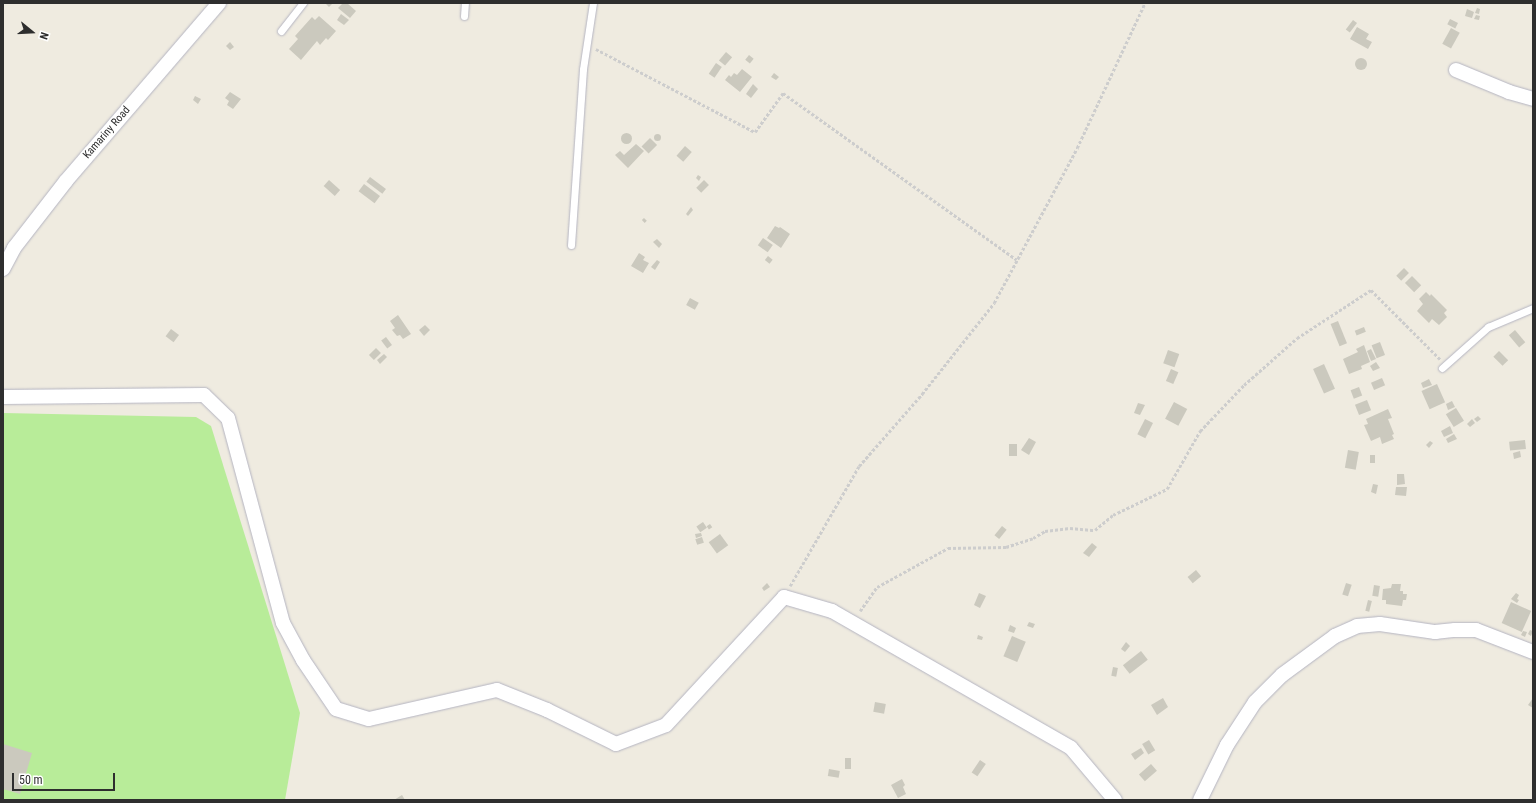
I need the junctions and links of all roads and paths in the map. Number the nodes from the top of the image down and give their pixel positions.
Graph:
1 (218, 3) edge
2 (302, 3) edge
3 (464, 3) edge
4 (593, 3) edge
5 (1145, 3) edge
6 (464, 16) dead end
7 (281, 31) dead end
8 (585, 43) junction
9 (1456, 70) dead end
10 (1533, 99) edge
11 (571, 245) dead end
12 (1017, 260) junction
13 (3, 269) edge
14 (1533, 308) edge
15 (1444, 366) joint
16 (3, 397) edge
17 (784, 596) junction
18 (852, 622) junction
19 (1533, 652) edge
20 (1116, 800) edge
21 (1200, 800) edge

1 - 13 street, Kamariny Road
2 - 7 lane
3 - 6 lane
4 - 8 lane
5 - 12 path
8 - 11 lane
8 - 12 path
9 - 10 street
12 - 17 path
14 - 15 lane
15 - 18 path
16 - 17 street
17 - 18 street
18 - 20 street
19 - 21 street

